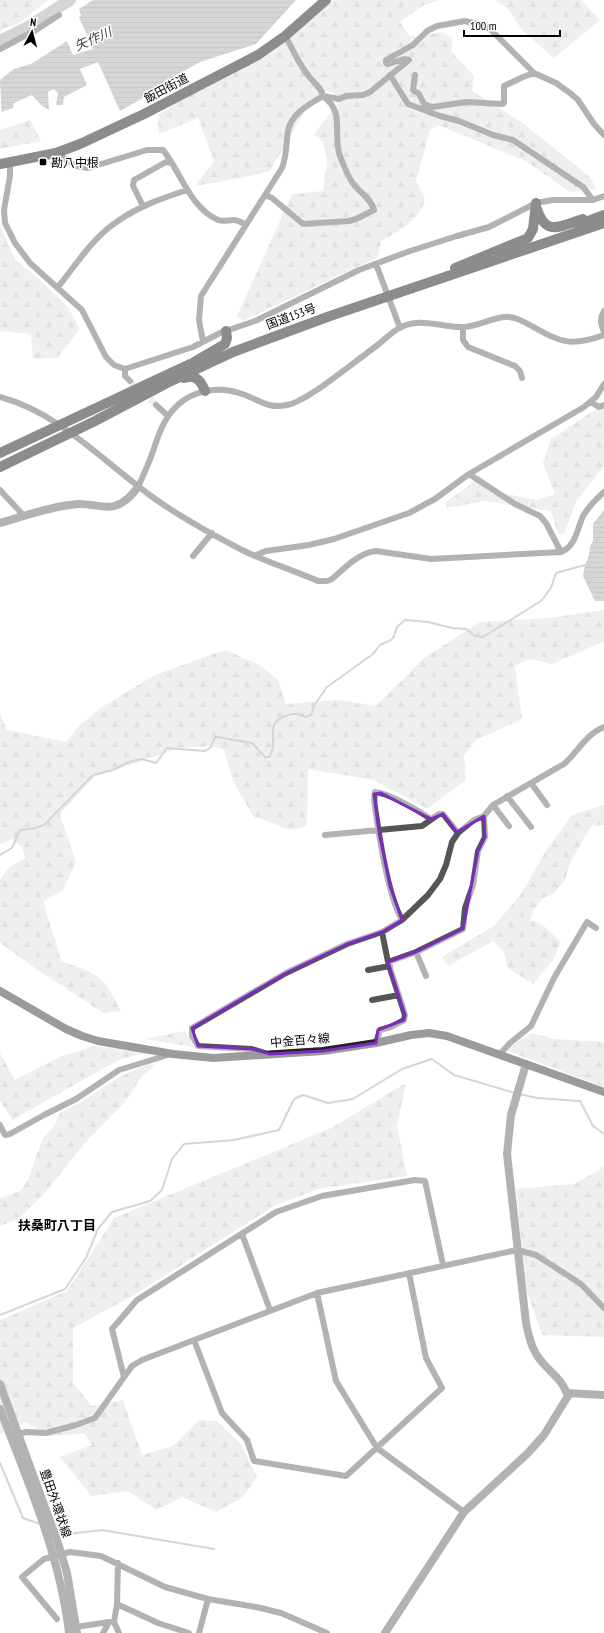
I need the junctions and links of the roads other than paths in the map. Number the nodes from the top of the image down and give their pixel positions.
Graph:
1 (326, 0) edge
2 (59, 15) dead end
3 (285, 36) junction
4 (0, 49) edge
5 (534, 73) junction
6 (390, 75) junction
7 (415, 75) dead end
8 (323, 96) junction
9 (604, 135) edge
10 (56, 153) junction
11 (172, 163) junction
12 (5, 164) edge
13 (187, 190) junction
14 (265, 195) junction
15 (604, 196) edge
16 (593, 200) junction
17 (536, 203) junction
18 (143, 206) junction
19 (604, 215) edge
20 (245, 224) junction
21 (604, 224) edge
22 (376, 264) junction
23 (453, 269) junction
24 (58, 287) junction
25 (604, 311) edge
26 (463, 327) junction
27 (400, 328) junction
28 (226, 331) junction
29 (604, 334) edge
30 (203, 342) junction
31 (233, 352) junction
32 (194, 362) junction
33 (125, 369) junction
34 (522, 378) dead end
35 (130, 381) tunnel mouth
36 (604, 384) edge
37 (206, 391) junction
38 (148, 392) junction
39 (0, 397) edge
40 (591, 402) junction
41 (156, 405) tunnel mouth
42 (604, 405) edge
43 (168, 416) junction
44 (0, 453) edge
45 (0, 467) edge
46 (469, 474) junction
47 (138, 487) junction
48 (0, 490) edge
49 (604, 492) edge
50 (24, 516) junction
51 (0, 523) edge
52 (212, 533) junction
53 (561, 552) junction
54 (256, 555) junction
55 (193, 556) dead end
56 (604, 727) edge
57 (531, 783) junction
58 (507, 796) junction
59 (493, 805) junction
60 (547, 805) dead end
61 (484, 816) junction
62 (431, 819) junction
63 (509, 826) dead end
64 (531, 827) dead end
65 (378, 830) junction
66 (458, 833) junction
67 (325, 835) dead end
68 (402, 920) junction
69 (596, 928) dead end
70 (382, 932) junction
71 (416, 952) junction
72 (389, 964) junction
73 (368, 970) dead end
74 (426, 976) dead end
75 (0, 991) edge
76 (399, 995) junction
77 (372, 1000) dead end
78 (376, 1042) junction
79 (173, 1054) junction
80 (270, 1054) junction
81 (500, 1054) junction
82 (526, 1064) junction
83 (604, 1092) edge
84 (0, 1125) edge
85 (242, 1234) junction
86 (517, 1250) junction
87 (443, 1265) junction
88 (409, 1273) junction
89 (316, 1294) junction
90 (604, 1308) edge
91 (270, 1310) junction
92 (194, 1340) junction
93 (124, 1377) junction
94 (0, 1384) edge
95 (604, 1395) edge
96 (568, 1396) junction
97 (0, 1409) edge
98 (19, 1434) junction
99 (377, 1448) junction
100 (464, 1512) junction
101 (118, 1563) junction
102 (208, 1599) junction
103 (117, 1604) junction
104 (58, 1619) dead end
105 (111, 1622) junction
106 (312, 1626) junction
107 (76, 1630) edge
108 (69, 1633) edge
109 (103, 1633) edge
110 (119, 1633) edge
111 (189, 1633) edge
112 (199, 1633) edge
113 (308, 1633) edge
114 (326, 1633) edge
115 (385, 1633) edge

1 - 3 highway, 飯田街道
2 - 4 street
3 - 8 street
3 - 10 highway, 飯田街道
5 - 6 street
5 - 7 street
5 - 9 street
6 - 8 street
6 - 16 street
8 - 14 street
8 - 14 street
10 - 11 street
10 - 12 highway, 飯田街道
11 - 13 street
11 - 18 street
12 - 24 street
13 - 18 street
13 - 20 street
14 - 20 street
15 - 16 street
16 - 17 street
17 - 19 highway
17 - 22 street
17 - 23 highway
18 - 24 street
19 - 23 highway, 国道153号
20 - 30 street
21 - 31 highway, 国道153号
22 - 27 street
22 - 28 street
23 - 32 highway, 国道153号
24 - 33 street
25 - 29 street
26 - 27 street
26 - 29 street
26 - 34 street
27 - 37 street
28 - 30 street
28 - 32 highway
30 - 33 street
31 - 37 highway
31 - 38 highway, 国道153号
32 - 44 highway, 国道153号
33 - 35 street
36 - 40 street
37 - 38 highway
37 - 43 street
38 - 45 highway, 国道153号
39 - 47 street
40 - 42 street
40 - 46 street
41 - 43 street
43 - 47 street
46 - 53 street
46 - 54 street
47 - 50 street
47 - 52 street
48 - 50 street
49 - 53 street
50 - 51 street
52 - 54 street
52 - 55 street
53 - 54 street
56 - 57 street
57 - 58 street
57 - 60 street
58 - 59 street
58 - 64 street
59 - 61 street
59 - 63 street
61 - 66 street
61 - 71 street
62 - 65 street
62 - 65 street
62 - 66 street
65 - 67 street
65 - 68 street
66 - 68 street
68 - 70 street
69 - 81 street
70 - 72 street
70 - 80 street
71 - 72 street
71 - 74 street
72 - 73 street
72 - 76 street
75 - 79 main road, 中金百々線
76 - 77 street
76 - 78 street
78 - 80 main road, 中金百々線
78 - 81 main road, 中金百々線
79 - 80 main road, 中金百々線
79 - 84 street
81 - 82 main road, 中金百々線
82 - 83 main road, 中金百々線
82 - 86 street
85 - 87 street
85 - 91 street
85 - 93 street
86 - 87 street
86 - 90 street
86 - 96 street
87 - 88 street
88 - 89 street
88 - 99 street
89 - 91 street
89 - 99 street
91 - 92 street
92 - 93 street
92 - 99 street
93 - 98 street
94 - 98 street, 豊田外環状線
95 - 96 street
96 - 100 street
97 - 108 street, 豊田外環状線
98 - 107 street, 豊田外環状線
99 - 100 street
100 - 115 street
101 - 102 street
101 - 103 street
101 - 104 street
102 - 106 street
102 - 112 street
103 - 105 street
103 - 111 street
105 - 107 street
105 - 109 street
105 - 110 street
106 - 113 street
106 - 114 street

